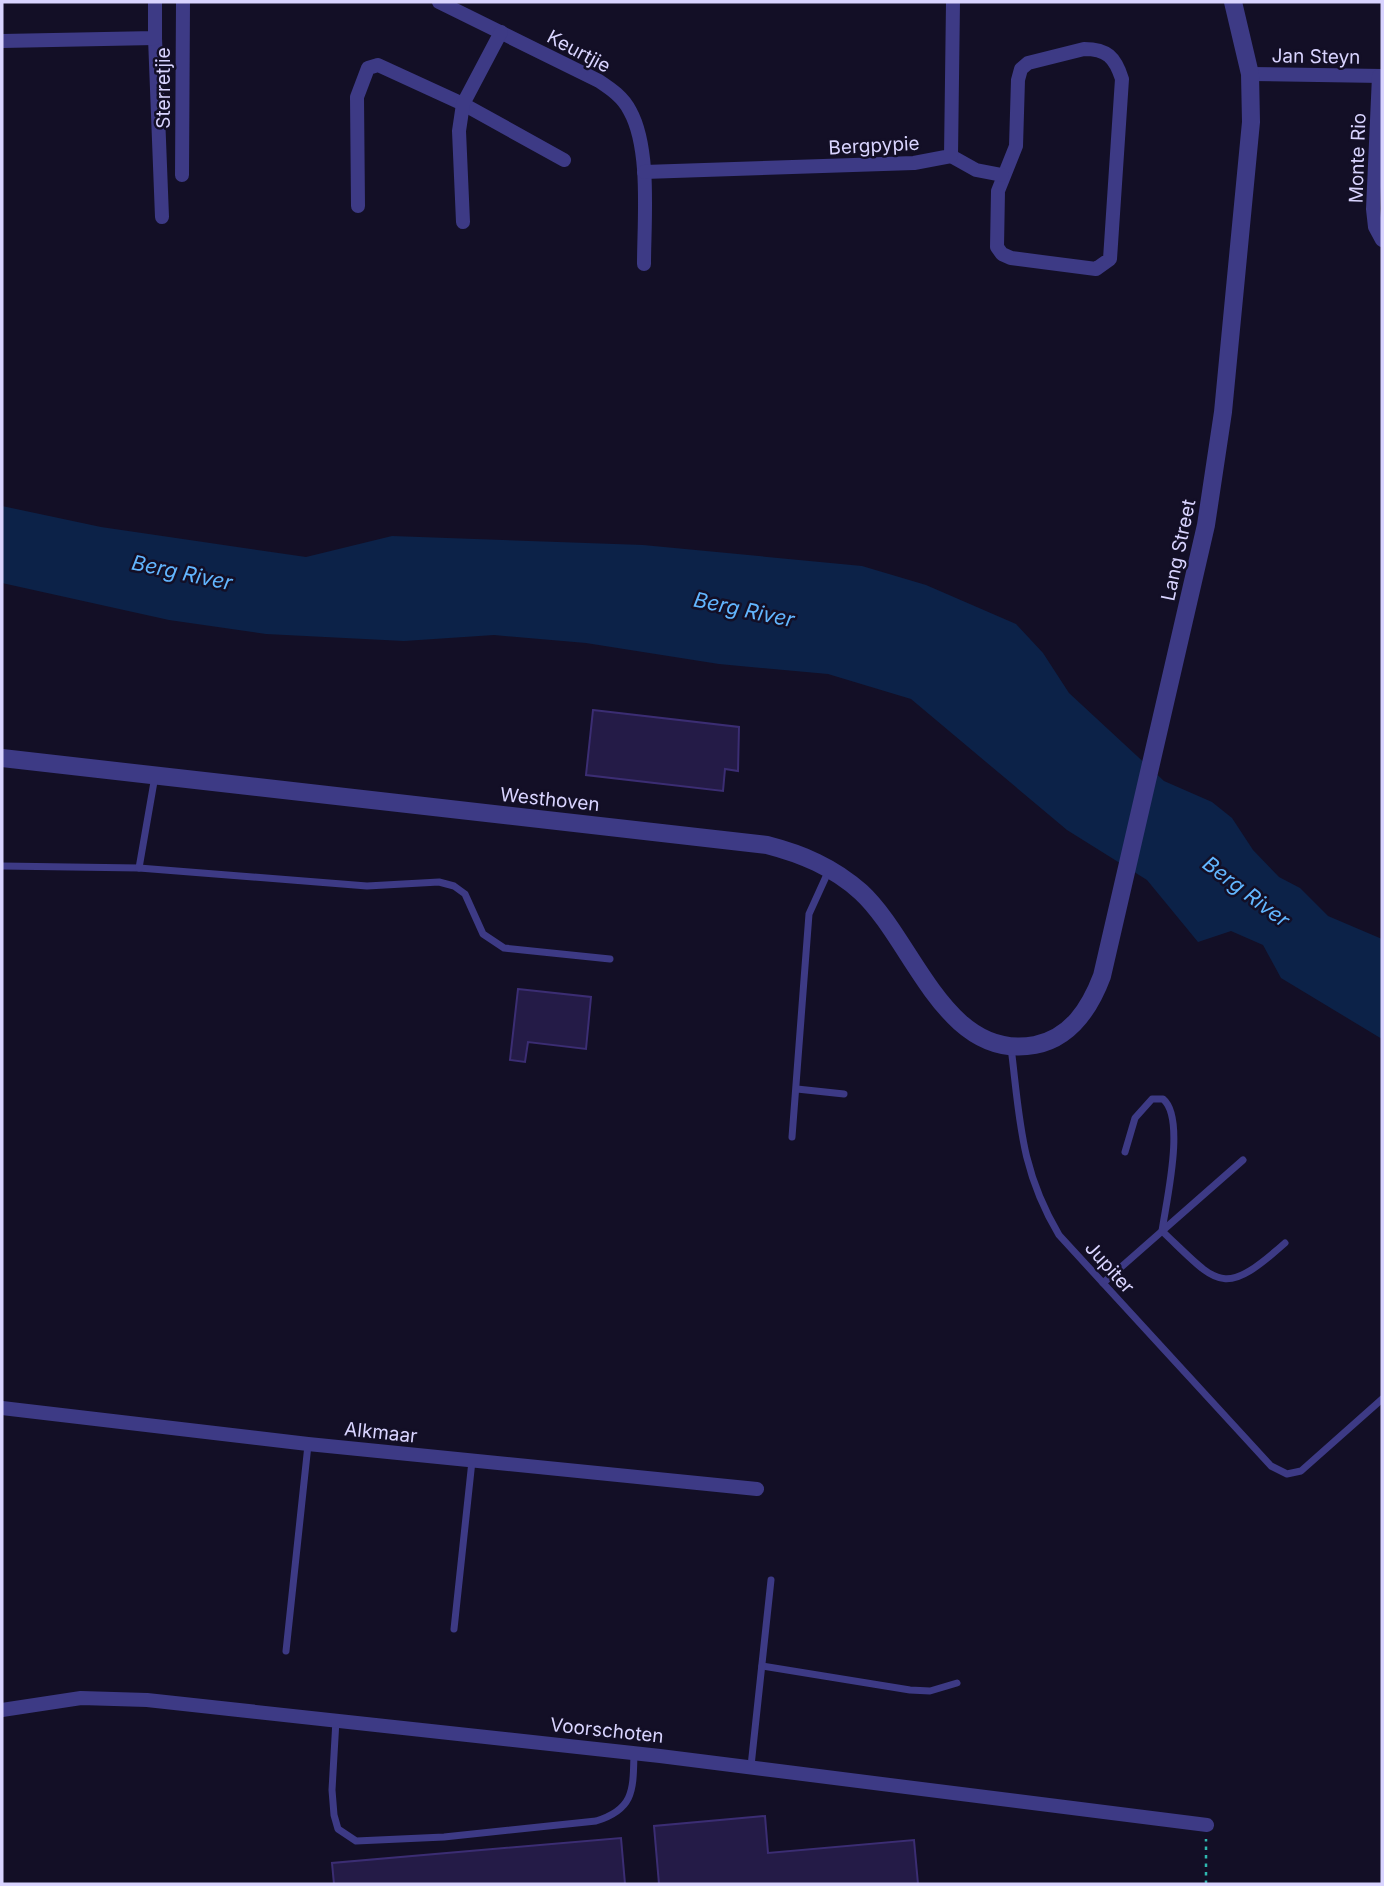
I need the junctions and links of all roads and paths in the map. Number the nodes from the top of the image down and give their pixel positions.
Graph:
1 (155, 2) edge
2 (183, 2) edge
3 (439, 2) edge
4 (953, 2) edge
5 (1233, 2) edge
6 (501, 32) junction
7 (155, 38) junction
8 (2, 41) edge
9 (1250, 74) junction
10 (1381, 76) edge
11 (463, 104) junction
12 (951, 156) junction
13 (564, 160) dead end
14 (643, 172) junction
15 (182, 175) dead end
16 (1002, 175) junction
17 (358, 206) dead end
18 (162, 217) dead end
19 (463, 222) dead end
20 (1382, 240) edge
21 (644, 264) dead end
22 (2, 758) edge
23 (155, 776) junction
24 (2, 866) edge
25 (139, 868) junction
26 (829, 869) junction
27 (610, 959) dead end
28 (1011, 1047) junction
29 (797, 1089) junction
30 (844, 1094) dead end
31 (792, 1137) dead end
32 (1125, 1152) dead end
33 (1243, 1160) dead end
34 (1162, 1231) junction
35 (1285, 1243) dead end
36 (1103, 1283) junction
37 (1382, 1399) edge
38 (2, 1408) edge
39 (308, 1444) junction
40 (472, 1460) junction
41 (757, 1489) dead end
42 (771, 1580) dead end
43 (454, 1629) dead end
44 (286, 1651) dead end
45 (762, 1666) junction
46 (957, 1683) dead end
47 (2, 1710) edge
48 (336, 1720) junction
49 (634, 1753) junction
50 (751, 1766) junction
51 (1206, 1825) joint
52 (1206, 1884) edge

1 - 7 street
2 - 15 street, Sterretjie
3 - 6 street, Keurtjie
4 - 12 street
5 - 9 street, Lang Street
6 - 11 street
6 - 14 street, Keurtjie
7 - 8 street
7 - 18 street
9 - 10 street, Jan Steyn
9 - 28 street, Lang Street
10 - 20 street, Monte Rio
11 - 13 street
11 - 17 street
11 - 19 street
12 - 14 street, Bergpypie
12 - 16 street
14 - 21 street, Keurtjie
16 - 16 street
22 - 23 street, Westhoven
23 - 25 lane
23 - 26 street, Westhoven
24 - 25 lane
25 - 27 lane
26 - 28 street, Westhoven
26 - 29 lane
28 - 36 lane, Jupiter
29 - 30 lane
29 - 31 lane
32 - 34 lane
33 - 34 lane
34 - 35 lane
34 - 36 lane
36 - 37 lane, Jupiter
38 - 39 street, Alkmaar
39 - 40 street, Alkmaar
39 - 44 lane
40 - 41 street, Alkmaar
40 - 43 lane
42 - 45 lane
45 - 46 lane
45 - 50 lane
47 - 48 street, Voorschoten
48 - 49 street, Voorschoten
48 - 49 lane
49 - 50 street, Voorschoten
50 - 51 street, Voorschoten
51 - 52 path

